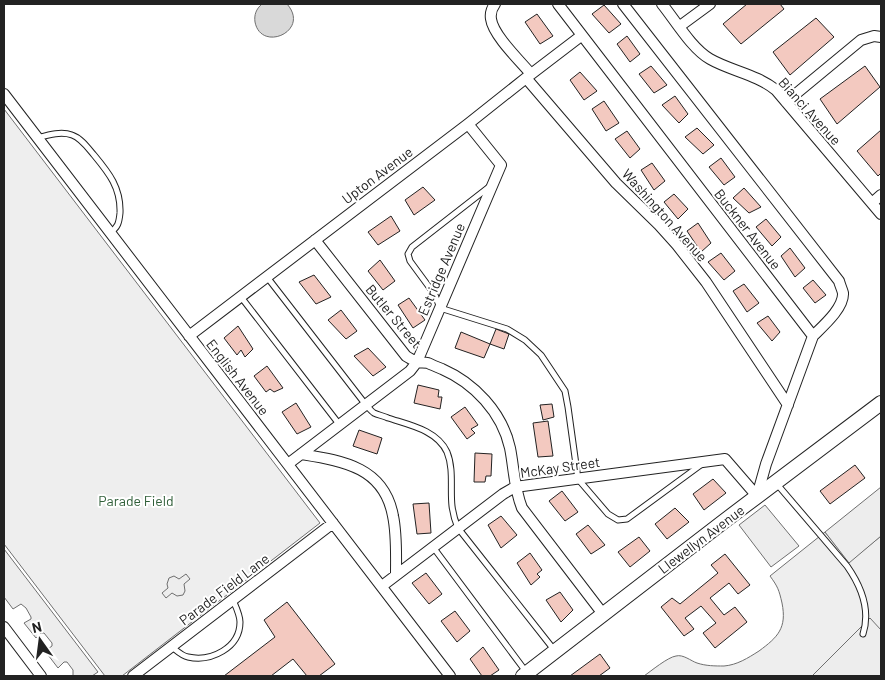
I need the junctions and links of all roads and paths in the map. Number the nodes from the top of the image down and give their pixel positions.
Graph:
1 (495, 4) edge
2 (558, 4) edge
3 (623, 4) edge
4 (662, 4) edge
5 (710, 4) edge
6 (680, 26) junction
7 (581, 36) junction
8 (881, 36) edge
9 (528, 76) junction
10 (4, 94) edge
11 (786, 102) junction
12 (468, 124) junction
13 (37, 138) junction
14 (492, 184) junction
15 (881, 195) edge
16 (872, 203) junction
17 (881, 214) edge
18 (110, 232) junction
19 (315, 240) junction
20 (267, 277) junction
21 (241, 297) junction
22 (440, 308) junction
23 (189, 336) junction
24 (813, 336) junction
25 (418, 362) junction
26 (881, 403) edge
27 (366, 405) junction
28 (788, 405) junction
29 (340, 424) junction
30 (301, 454) junction
31 (704, 462) junction
32 (288, 464) junction
33 (578, 479) junction
34 (776, 482) junction
35 (515, 487) junction
36 (757, 496) junction
37 (333, 523) junction
38 (458, 528) junction
39 (433, 547) junction
40 (396, 575) junction
41 (382, 586) junction
42 (233, 600) junction
43 (603, 614) junction
44 (4, 627) edge
45 (863, 634) dead end
46 (171, 647) junction
47 (555, 651) junction
48 (525, 675) edge
49 (41, 676) edge
50 (133, 676) edge
51 (450, 676) edge

1 - 9 street, Washington Avenue
2 - 7 street, Buckner Avenue
3 - 24 street
4 - 6 street, Bianci Avenue
5 - 6 street
6 - 11 street, Bianci Avenue
7 - 9 street, Upton Avenue
7 - 24 street, Buckner Avenue
8 - 11 street
9 - 12 street, Upton Avenue
9 - 28 street, Washington Avenue
10 - 13 street, English Avenue
11 - 16 street, Bianci Avenue
12 - 14 street, Estridge Avenue
12 - 19 street, Upton Avenue
13 - 18 street, English Avenue
13 - 18 lane
14 - 22 street, Estridge Avenue
14 - 22 lane
15 - 16 street
16 - 17 street, Bianci Avenue
18 - 23 street, English Avenue
19 - 20 street, Upton Avenue
19 - 25 street, Butler Street
20 - 21 street, Upton Avenue
20 - 27 lane
21 - 23 street, Upton Avenue
21 - 29 lane
22 - 25 street, Estridge Avenue
22 - 33 lane
23 - 32 street, English Avenue
24 - 28 street
25 - 27 street, Estridge Avenue
25 - 35 street, Butler Street
26 - 34 street, Llewellyn Avenue
27 - 29 street, Estridge Avenue
27 - 38 lane
28 - 36 street
29 - 30 street, Estridge Avenue
30 - 32 street, Estridge Avenue
30 - 40 street
31 - 33 street, McKay Street
31 - 33 lane
31 - 36 street, McKay Street
32 - 37 street, English Avenue
33 - 35 street, McKay Street
34 - 36 street, Llewellyn Avenue
34 - 45 lane
35 - 38 street, McKay Street
35 - 43 street, Butler Street
36 - 43 street, Llewellyn Avenue
37 - 41 street, English Avenue
37 - 42 street, Parade Field Lane
38 - 39 street, McKay Street
38 - 47 lane
39 - 40 street, McKay Street
39 - 48 lane
40 - 41 street, McKay Street
41 - 51 street, English Avenue
42 - 46 street, Parade Field Lane
42 - 46 lane
43 - 47 street, Llewellyn Avenue
44 - 49 street
46 - 50 street, Parade Field Lane
47 - 48 street, Llewellyn Avenue

